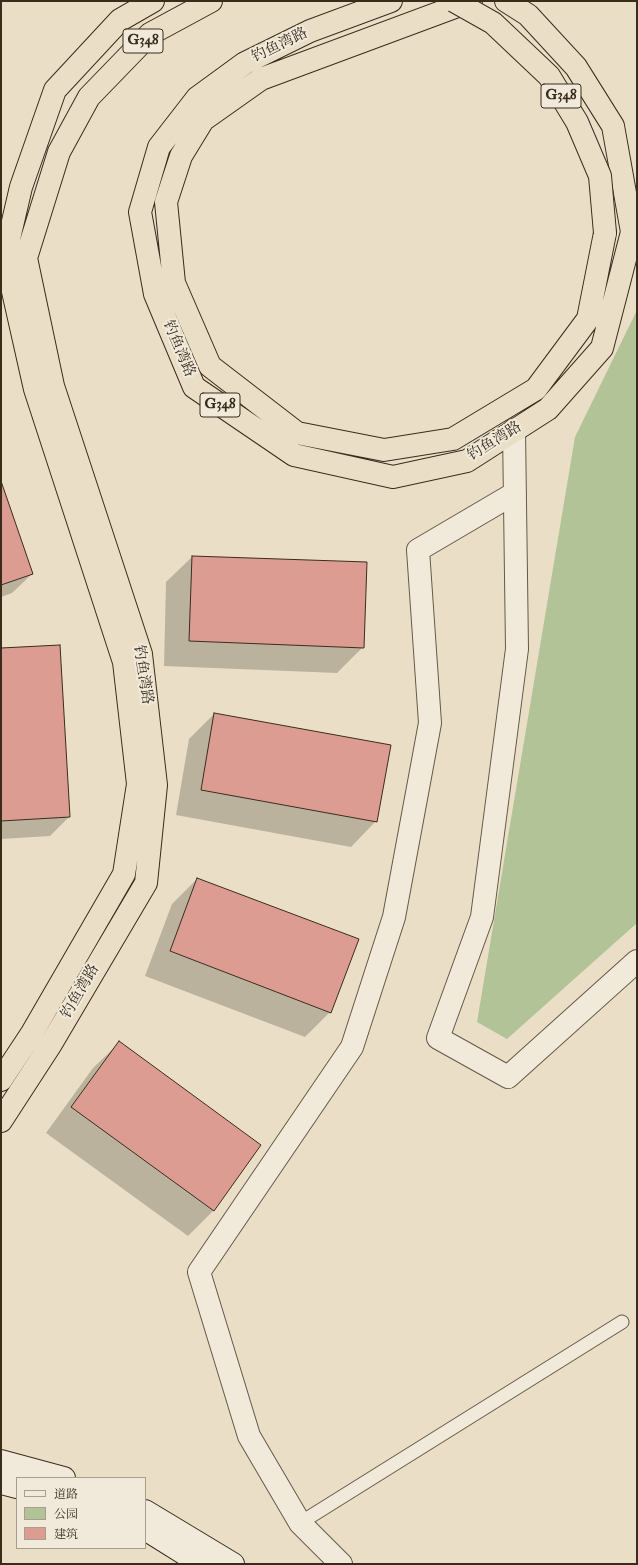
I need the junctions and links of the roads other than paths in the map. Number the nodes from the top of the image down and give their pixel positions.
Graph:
1 (153, 1) edge
2 (211, 1) edge
3 (391, 1) edge
4 (454, 1) edge
5 (471, 1) edge
6 (506, 1) edge
7 (514, 430) junction
8 (515, 493) junction
9 (637, 961) edge
10 (1, 1080) edge
11 (1, 1121) edge
12 (622, 1322) dead end
13 (1, 1461) edge
14 (60, 1477) edge
15 (1, 1483) edge
16 (16, 1487) edge
17 (146, 1512) edge
18 (300, 1523) junction
19 (146, 1530) edge
20 (200, 1564) edge
21 (233, 1564) edge
22 (341, 1564) edge

1 - 10 highway, 钓鱼湾路 / G348
2 - 11 highway, 钓鱼湾路 / G348
3 - 7 highway, 钓鱼湾路 / G348
4 - 5 highway, 钓鱼湾路 / G348, bridge
6 - 7 highway, 钓鱼湾路 / G348
7 - 8 street
8 - 9 street
8 - 18 street
12 - 18 lane
13 - 14 street
15 - 16 street
17 - 21 street
18 - 22 street
19 - 20 street

